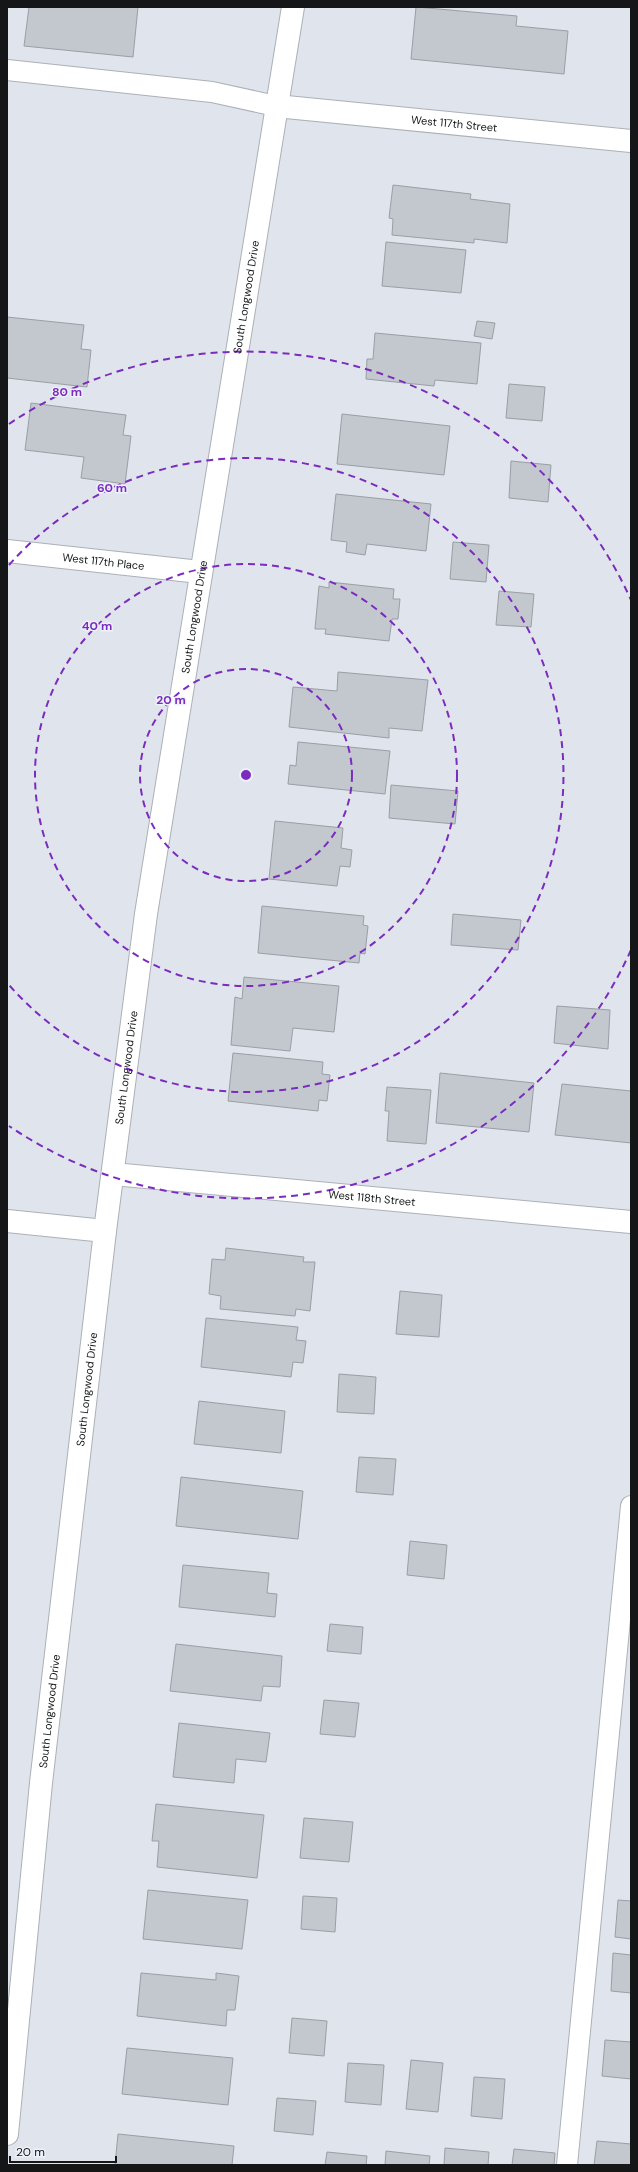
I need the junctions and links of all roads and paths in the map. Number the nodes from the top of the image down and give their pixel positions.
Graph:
1 (293, 7) edge
2 (7, 70) edge
3 (276, 106) junction
4 (631, 141) edge
5 (7, 551) edge
6 (200, 572) junction
7 (113, 1174) junction
8 (7, 1221) edge
9 (631, 1222) edge
10 (105, 1231) junction
11 (631, 1506) edge
12 (7, 2134) edge
13 (567, 2165) edge

1 - 3 street, South Longwood Drive
2 - 3 lane
3 - 4 street, West 117th Street
3 - 6 street, South Longwood Drive
5 - 6 street, West 117th Place
6 - 7 street, South Longwood Drive
7 - 9 street, West 118th Street
7 - 10 street, South Longwood Drive
8 - 10 street
10 - 12 street, South Longwood Drive
11 - 13 lane

